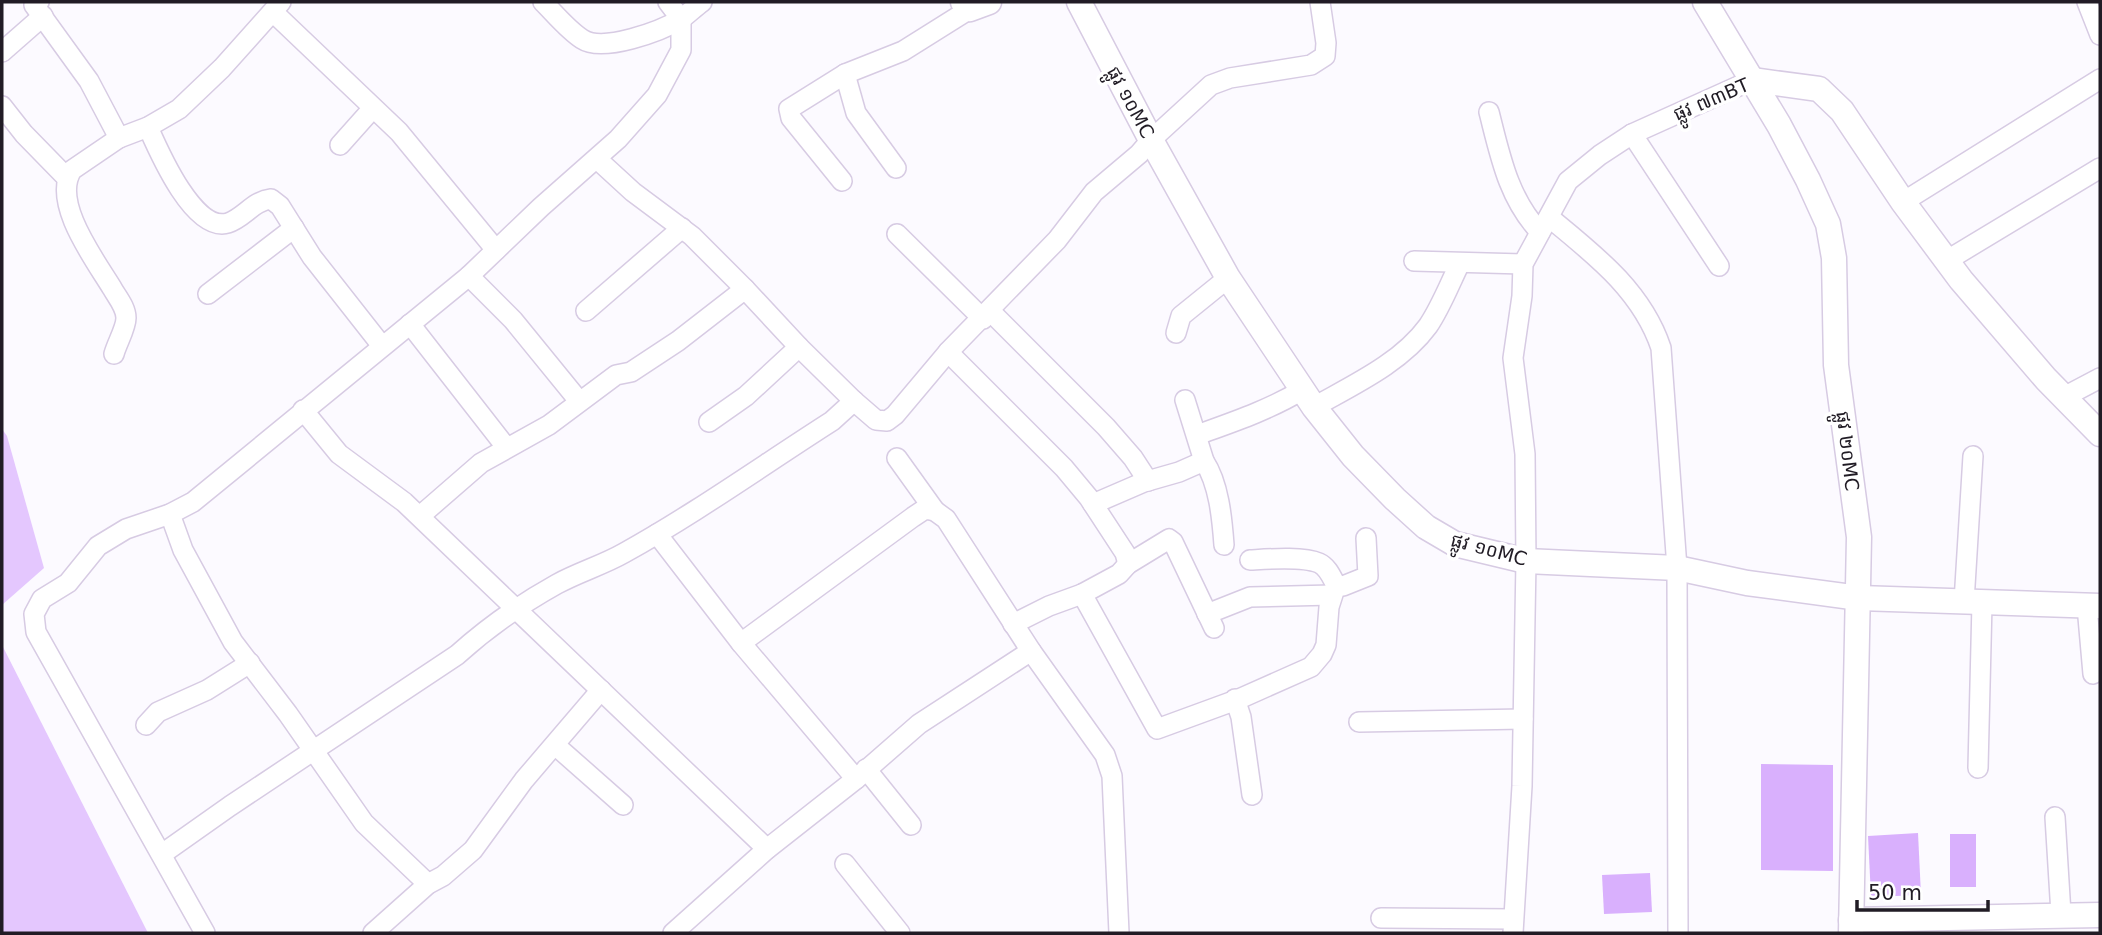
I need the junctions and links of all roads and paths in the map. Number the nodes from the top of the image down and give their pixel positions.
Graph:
1 (543, 2) edge
2 (668, 2) edge
3 (702, 2) edge
4 (1079, 2) edge
5 (1321, 2) edge
6 (1705, 2) edge
7 (2087, 2) edge
8 (974, 4) edge
9 (277, 7) edge
10 (41, 9) edge
11 (681, 19) junction
12 (2100, 35) edge
13 (2, 52) edge
14 (845, 74) junction
15 (1752, 79) junction
16 (2100, 79) edge
17 (2, 106) edge
18 (373, 108) junction
19 (1489, 112) dead end
20 (148, 127) junction
21 (1632, 134) junction
22 (119, 138) junction
23 (1151, 139) junction
24 (340, 145) dead end
25 (597, 159) junction
26 (896, 168) dead end
27 (2100, 168) edge
28 (67, 178) junction
29 (842, 180) dead end
30 (1903, 202) junction
31 (1545, 225) junction
32 (294, 228) junction
33 (682, 228) junction
34 (897, 234) dead end
35 (496, 250) junction
36 (1414, 261) dead end
37 (1946, 261) junction
38 (1460, 263) junction
39 (1523, 264) junction
40 (1719, 267) dead end
41 (469, 276) junction
42 (1228, 278) junction
43 (745, 289) junction
44 (208, 294) dead end
45 (586, 311) dead end
46 (987, 315) junction
47 (410, 324) junction
48 (1176, 333) dead end
49 (382, 346) junction
50 (799, 347) junction
51 (948, 352) junction
52 (114, 354) dead end
53 (2100, 377) edge
54 (2064, 397) junction
55 (1308, 399) junction
56 (1185, 400) dead end
57 (579, 401) junction
58 (854, 401) junction
59 (303, 410) junction
60 (709, 422) dead end
61 (2100, 434) edge
62 (1197, 435) junction
63 (506, 447) junction
64 (1973, 456) dead end
65 (897, 458) dead end
66 (1204, 461) junction
67 (1148, 481) junction
68 (1093, 504) junction
69 (935, 511) junction
70 (170, 514) junction
71 (420, 516) junction
72 (657, 534) junction
73 (1366, 538) dead end
74 (1224, 545) dead end
75 (1250, 560) dead end
76 (1526, 561) junction
77 (1128, 564) junction
78 (1677, 568) junction
79 (1334, 590) junction
80 (1083, 594) junction
81 (1859, 598) junction
82 (1973, 602) junction
83 (2093, 606) edge
84 (516, 610) junction
85 (1013, 624) junction
86 (741, 643) junction
87 (1031, 651) junction
88 (250, 663) junction
89 (2092, 674) dead end
90 (601, 690) junction
91 (1235, 699) junction
92 (1523, 719) junction
93 (1359, 722) dead end
94 (146, 725) dead end
95 (555, 745) junction
96 (313, 752) junction
97 (1978, 768) dead end
98 (861, 774) junction
99 (1252, 795) dead end
100 (624, 805) dead end
101 (2055, 817) dead end
102 (911, 825) dead end
103 (767, 849) junction
104 (162, 854) junction
105 (845, 864) dead end
106 (428, 884) junction
107 (2061, 914) junction
108 (2100, 915) edge
109 (1381, 918) dead end
110 (1513, 926) edge
111 (1851, 927) edge
112 (205, 933) edge
113 (373, 933) edge
114 (673, 933) edge
115 (900, 933) edge
116 (1119, 933) edge
117 (1678, 933) edge

1 - 11 street
2 - 11 street
3 - 11 street
4 - 23 street, ផ្លូវ ១០MC
5 - 23 street
6 - 15 street, ផ្លូវ ២០MC
7 - 12 street
8 - 14 street
9 - 18 street
9 - 20 street
10 - 13 street
10 - 22 street
11 - 25 street
14 - 26 street
14 - 29 street
15 - 21 street, ផ្លូវ ៧៣BT
15 - 30 street, ផ្លូវ ៧៣BT
15 - 81 street, ផ្លូវ ២០MC
16 - 30 street
17 - 28 street
18 - 24 street
18 - 35 street
19 - 31 street
20 - 22 street
20 - 32 street
21 - 31 street, ផ្លូវ ៧៣BT
21 - 40 street
22 - 28 street
23 - 42 street, ផ្លូវ ១០MC
23 - 46 street
25 - 33 street
25 - 35 street
27 - 37 street
28 - 52 street
30 - 37 street, ផ្លូវ ៧៣BT
31 - 39 street, ផ្លូវ ៧៣BT
31 - 78 street
32 - 44 street
32 - 49 street
33 - 43 street
33 - 45 street
34 - 46 street
35 - 41 street
36 - 38 street
37 - 54 street, ផ្លូវ ៧៣BT
38 - 39 street
38 - 55 street
39 - 76 street, ផ្លូវ ៧៣BT
41 - 47 street
41 - 57 street
42 - 48 street
42 - 55 street, ផ្លូវ ១០MC
43 - 50 street
43 - 57 street
46 - 51 street
46 - 67 street
47 - 49 street
47 - 63 street
49 - 59 street
50 - 58 street
50 - 60 street
51 - 58 street
51 - 68 street
53 - 54 street
54 - 61 street, ផ្លូវ ៧៣BT
55 - 62 street
55 - 76 street, ផ្លូវ ១០MC
56 - 62 street
57 - 63 street
58 - 72 street
59 - 70 street
59 - 71 street
62 - 66 street
63 - 71 street
64 - 82 street
65 - 69 street
66 - 67 street
66 - 74 street
67 - 68 street
68 - 77 street
69 - 85 street
69 - 86 street
70 - 88 street
70 - 104 street
71 - 84 street
72 - 84 street
72 - 86 street
73 - 79 street
75 - 79 street
76 - 78 street, ផ្លូវ ១០MC
76 - 92 street, ផ្លូវ ៧៣BT
77 - 79 street
77 - 80 street
78 - 81 street, ផ្លូវ ១០MC
78 - 117 street
79 - 91 street
80 - 85 street
80 - 91 street
81 - 82 street, ផ្លូវ ១០MC
81 - 111 street, ផ្លូវ ២០MC
82 - 83 street, ផ្លូវ ១០MC
82 - 97 street
83 - 89 street
84 - 90 street
84 - 96 street
85 - 87 street
86 - 98 street
87 - 98 street
87 - 116 street
88 - 94 street
88 - 96 street
90 - 95 street
90 - 103 street
91 - 99 street
92 - 93 street
92 - 110 street, ផ្លូវ ៧៣BT
95 - 100 street
95 - 106 street
96 - 104 street
96 - 106 street
98 - 102 street
98 - 103 street
101 - 107 street
103 - 114 street
104 - 112 street
105 - 115 street
106 - 113 street
107 - 108 street
107 - 111 street
109 - 110 street

